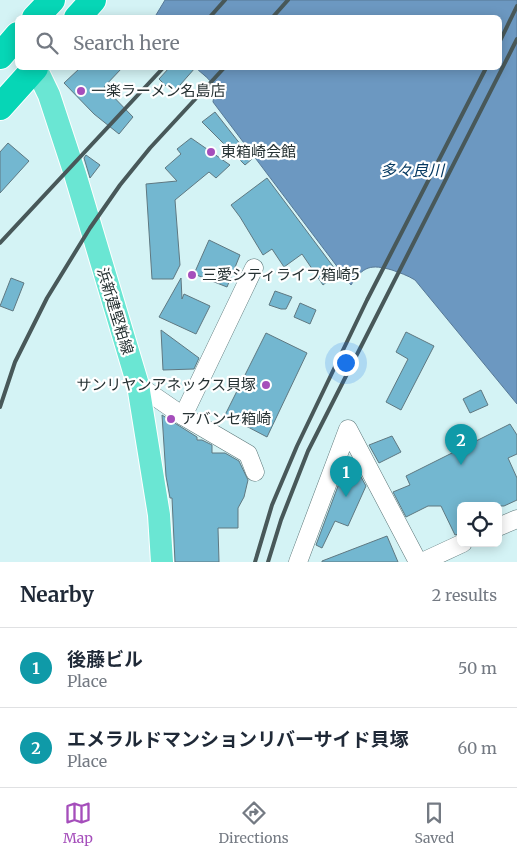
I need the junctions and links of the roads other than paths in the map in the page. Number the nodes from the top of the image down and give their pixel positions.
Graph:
1 (52, 0) edge
2 (93, 0) edge
3 (38, 15) edge
4 (80, 15) edge
5 (33, 70) edge
6 (36, 70) edge
7 (0, 108) edge
8 (254, 268) dead end
9 (138, 385) junction
10 (183, 416) junction
11 (255, 472) dead end
12 (517, 519) edge
13 (502, 525) edge
14 (457, 546) edge
15 (162, 562) edge
16 (298, 562) edge
17 (418, 562) edge
18 (422, 562) edge

1 - 3 highway
2 - 4 highway
5 - 7 highway
6 - 9 main road, 浜新建堅粕線
8 - 10 street
9 - 10 street
9 - 15 main road, 浜新建堅粕線
10 - 11 street
12 - 13 street
14 - 18 street
16 - 17 street

